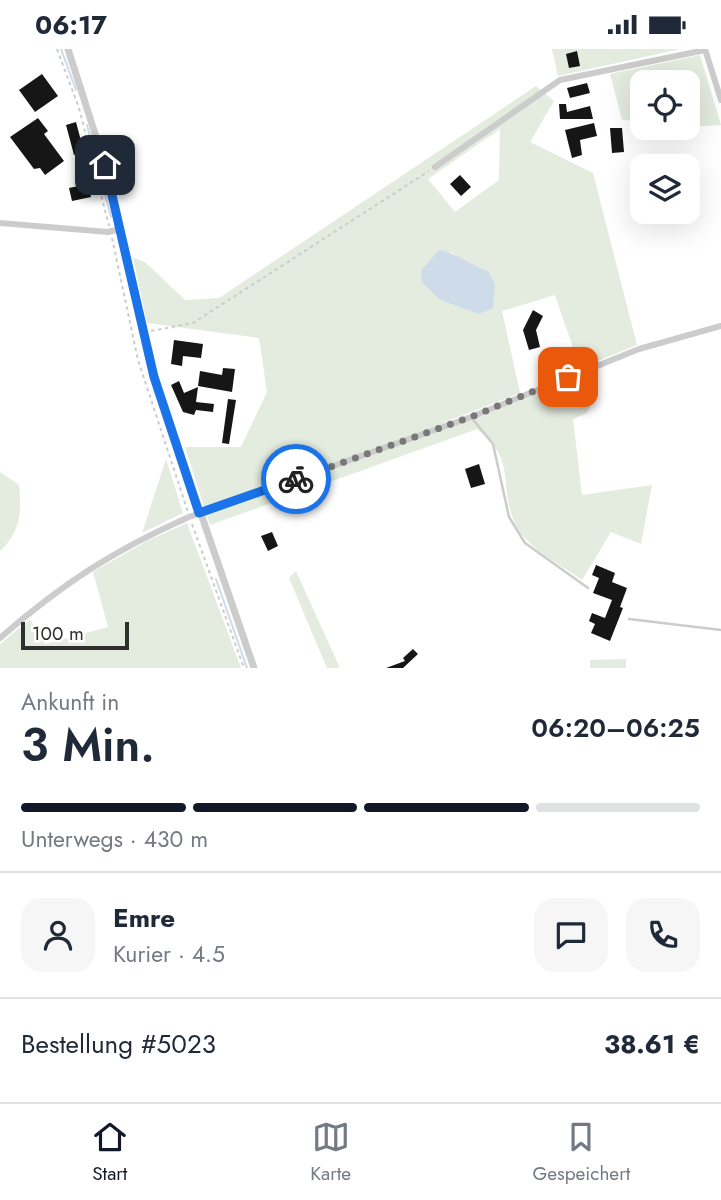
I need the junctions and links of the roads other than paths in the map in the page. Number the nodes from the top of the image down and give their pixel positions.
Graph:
1 (68, 49) edge
2 (705, 49) edge
3 (719, 86) edge
4 (721, 100) edge
5 (435, 167) road end
6 (0, 223) edge
7 (120, 229) junction
8 (721, 326) edge
9 (471, 417) junction
10 (199, 513) junction
11 (588, 588) dead end
12 (629, 619) dead end
13 (721, 630) edge
14 (0, 638) edge
15 (254, 668) edge

1 - 7 street
2 - 3 street
2 - 5 street
3 - 4 street
6 - 7 street
7 - 10 street
8 - 9 street
9 - 10 street
9 - 11 lane
10 - 14 street
10 - 15 street
12 - 13 lane

